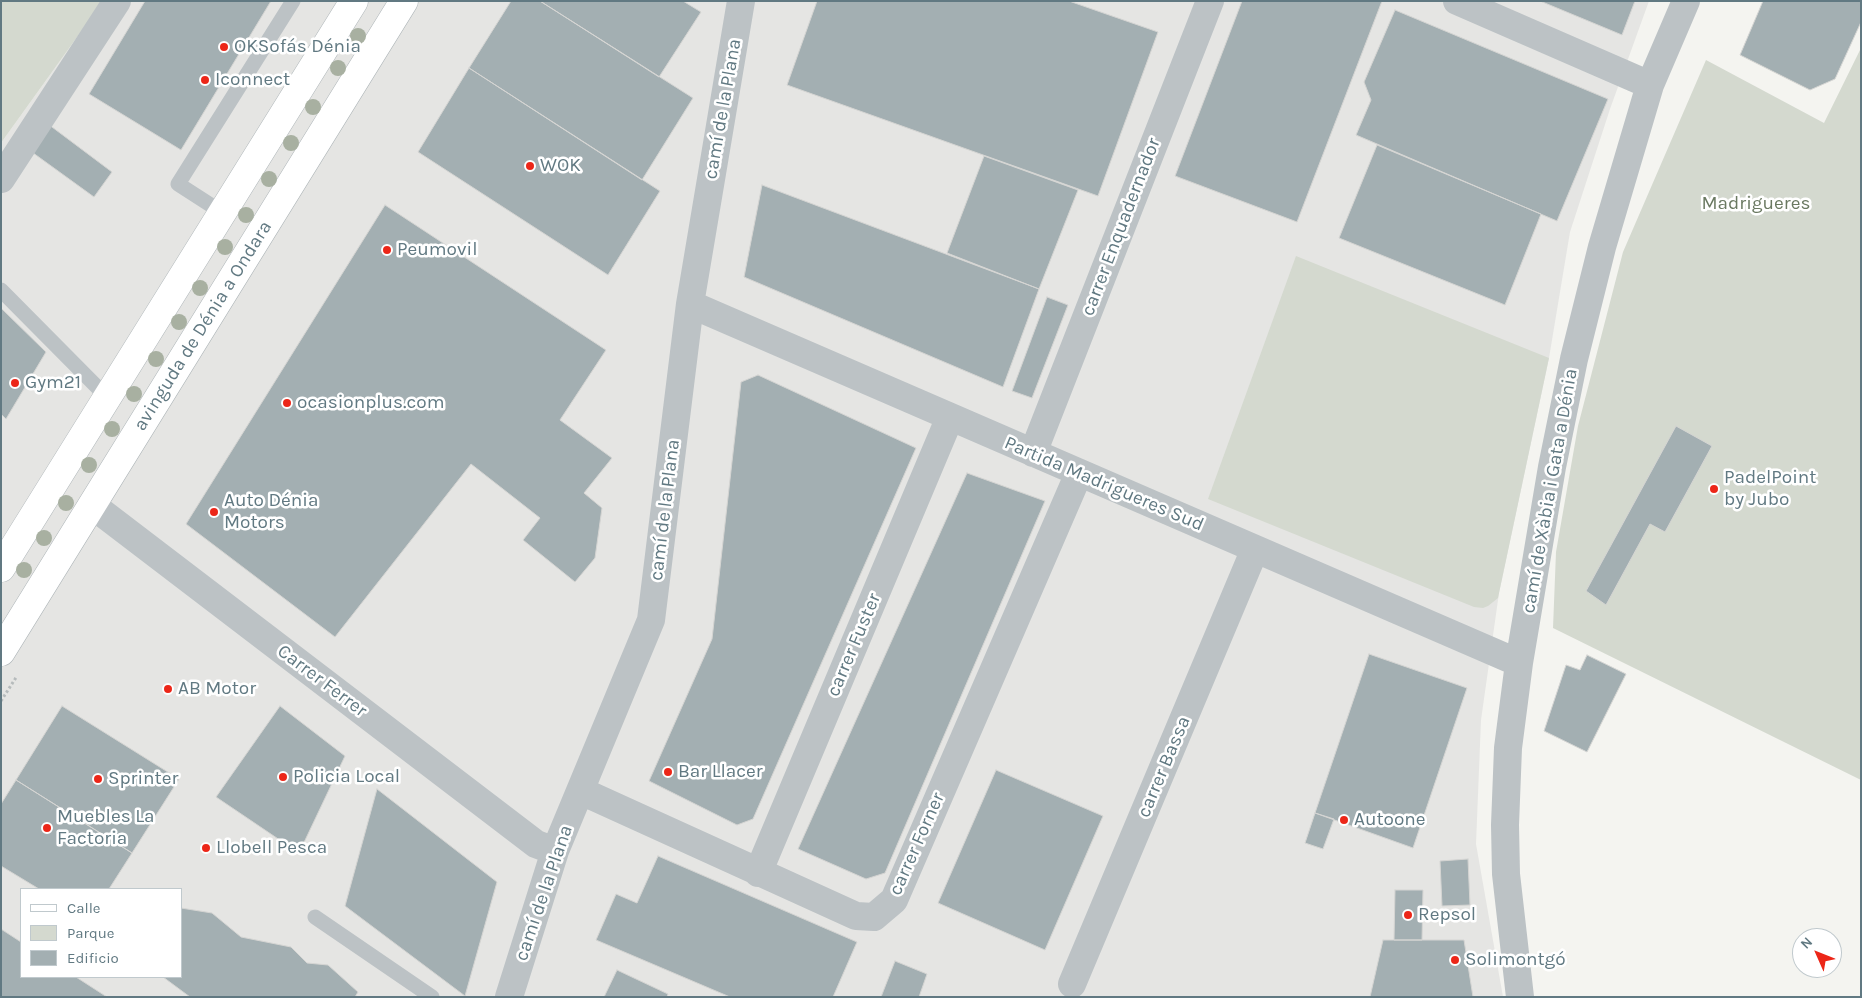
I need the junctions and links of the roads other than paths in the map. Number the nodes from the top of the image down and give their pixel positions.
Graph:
1 (117, 1) edge
2 (293, 1) edge
3 (354, 1) edge
4 (404, 1) edge
5 (741, 1) edge
6 (1210, 1) edge
7 (1457, 1) edge
8 (1686, 1) edge
9 (1650, 85) junction
10 (1, 179) edge
11 (223, 213) junction
12 (1, 290) edge
13 (690, 304) junction
14 (108, 396) junction
15 (950, 416) junction
16 (1033, 453) junction
17 (1079, 473) junction
18 (92, 505) junction
19 (1255, 549) junction
20 (1, 568) edge
21 (1, 652) edge
22 (1518, 662) junction
23 (581, 791) junction
24 (555, 851) junction
25 (758, 873) junction
26 (315, 917) dead end
27 (1072, 984) dead end
28 (432, 997) edge
29 (509, 997) edge
30 (1520, 997) edge

1 - 10 street
2 - 11 lane
3 - 11 main road
4 - 18 main road, avinguda de Dénia a Ondara
5 - 13 street, camí de la Plana
6 - 16 street, carrer Enquadernador
7 - 9 street
8 - 9 street, camí de Xàbia i Gata a Dénia
9 - 22 street, camí de Xàbia i Gata a Dénia
11 - 14 main road
12 - 14 lane
13 - 15 street, Partida Madrigueres Sud
13 - 23 street, camí de la Plana
14 - 20 main road
15 - 16 street, Partida Madrigueres Sud
15 - 25 street, carrer Fuster
16 - 17 street, Partida Madrigueres Sud
17 - 19 street, Partida Madrigueres Sud
17 - 25 street, carrer Forner
18 - 21 main road, avinguda de Dénia a Ondara
18 - 24 street, Carrer Ferrer
19 - 22 street, Partida Madrigueres Sud
19 - 27 street, carrer Bassa
22 - 30 street, camí de Xàbia i Gata a Dénia
23 - 24 street, camí de la Plana
23 - 25 street, carrer Forner
24 - 29 street, camí de la Plana
26 - 28 lane

